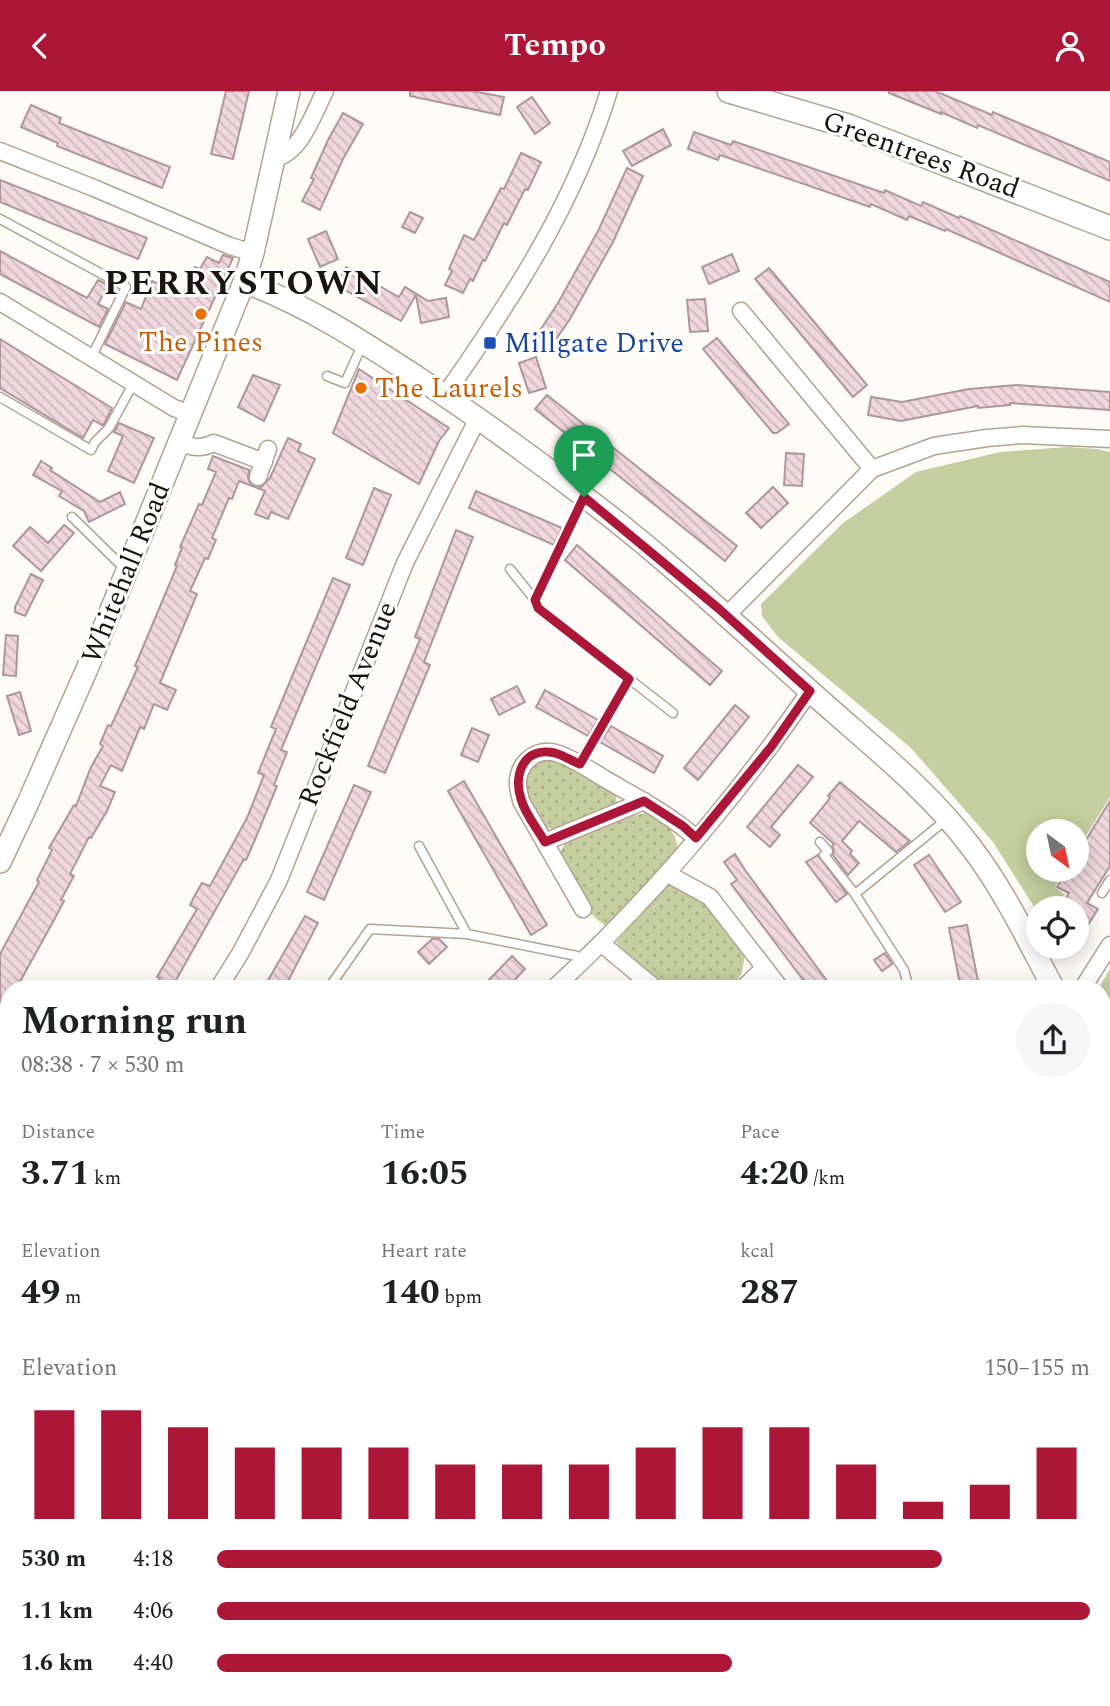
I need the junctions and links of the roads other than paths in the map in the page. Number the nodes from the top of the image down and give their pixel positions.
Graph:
1 (289, 91) edge
2 (325, 91) edge
3 (609, 91) edge
4 (732, 91) edge
5 (0, 151) edge
6 (275, 158) junction
7 (0, 219) edge
8 (1110, 228) edge
9 (253, 253) junction
10 (244, 282) junction
11 (0, 302) edge
12 (741, 311) dead end
13 (363, 343) junction
14 (91, 358) junction
15 (327, 376) dead end
16 (133, 384) junction
17 (445, 395) junction
18 (0, 397) edge
19 (191, 414) junction
20 (478, 418) junction
21 (1110, 439) edge
22 (180, 442) junction
23 (263, 463) dead end
24 (872, 469) junction
25 (584, 497) junction
26 (72, 517) dead end
27 (510, 569) dead end
28 (127, 572) junction
29 (535, 600) junction
30 (726, 615) junction
31 (629, 679) junction
32 (810, 691) junction
33 (673, 713) dead end
34 (580, 764) junction
35 (644, 801) junction
36 (947, 818) junction
37 (696, 838) junction
38 (545, 842) junction
39 (820, 842) dead end
40 (419, 846) dead end
41 (0, 862) edge
42 (668, 874) junction
43 (1110, 880) edge
44 (1102, 893) dead end
45 (855, 894) junction
46 (583, 909) dead end
47 (467, 934) junction
48 (602, 944) junction
49 (1110, 945) edge
50 (583, 962) junction
51 (764, 968) junction
52 (223, 980) edge
53 (337, 980) edge
54 (563, 980) edge
55 (645, 980) edge
56 (751, 980) edge
57 (774, 980) edge
58 (907, 980) edge
59 (1049, 980) edge
60 (1088, 980) edge

1 - 6 street, Whitehall Road
2 - 6 street
3 - 17 street
4 - 8 main road, Greentrees Road
5 - 9 street
6 - 9 street, Whitehall Road
7 - 14 lane
9 - 10 street, Whitehall Road
10 - 13 street
10 - 19 street, Whitehall Road
11 - 14 street
12 - 24 street
13 - 15 lane
13 - 17 street
14 - 16 street
16 - 18 lane
16 - 19 street
17 - 20 street
19 - 22 street, Whitehall Road
20 - 25 street
20 - 52 street, Rockfield Avenue
21 - 24 street
22 - 23 street
22 - 28 street, Whitehall Road
24 - 30 street
25 - 29 lane
25 - 30 street
26 - 28 lane
27 - 29 lane
28 - 41 street, Whitehall Road
29 - 31 lane
30 - 32 street
31 - 33 lane
31 - 34 lane
32 - 36 street
32 - 37 street
34 - 35 street
34 - 38 street
35 - 37 street
35 - 38 street
36 - 45 lane
36 - 59 street
37 - 42 street
38 - 46 street
39 - 45 lane
40 - 47 lane
42 - 48 street
42 - 51 street
43 - 44 lane
45 - 58 lane
47 - 50 lane
47 - 53 lane
48 - 50 street
48 - 55 street
49 - 60 street
50 - 54 street
51 - 56 street
51 - 57 street

